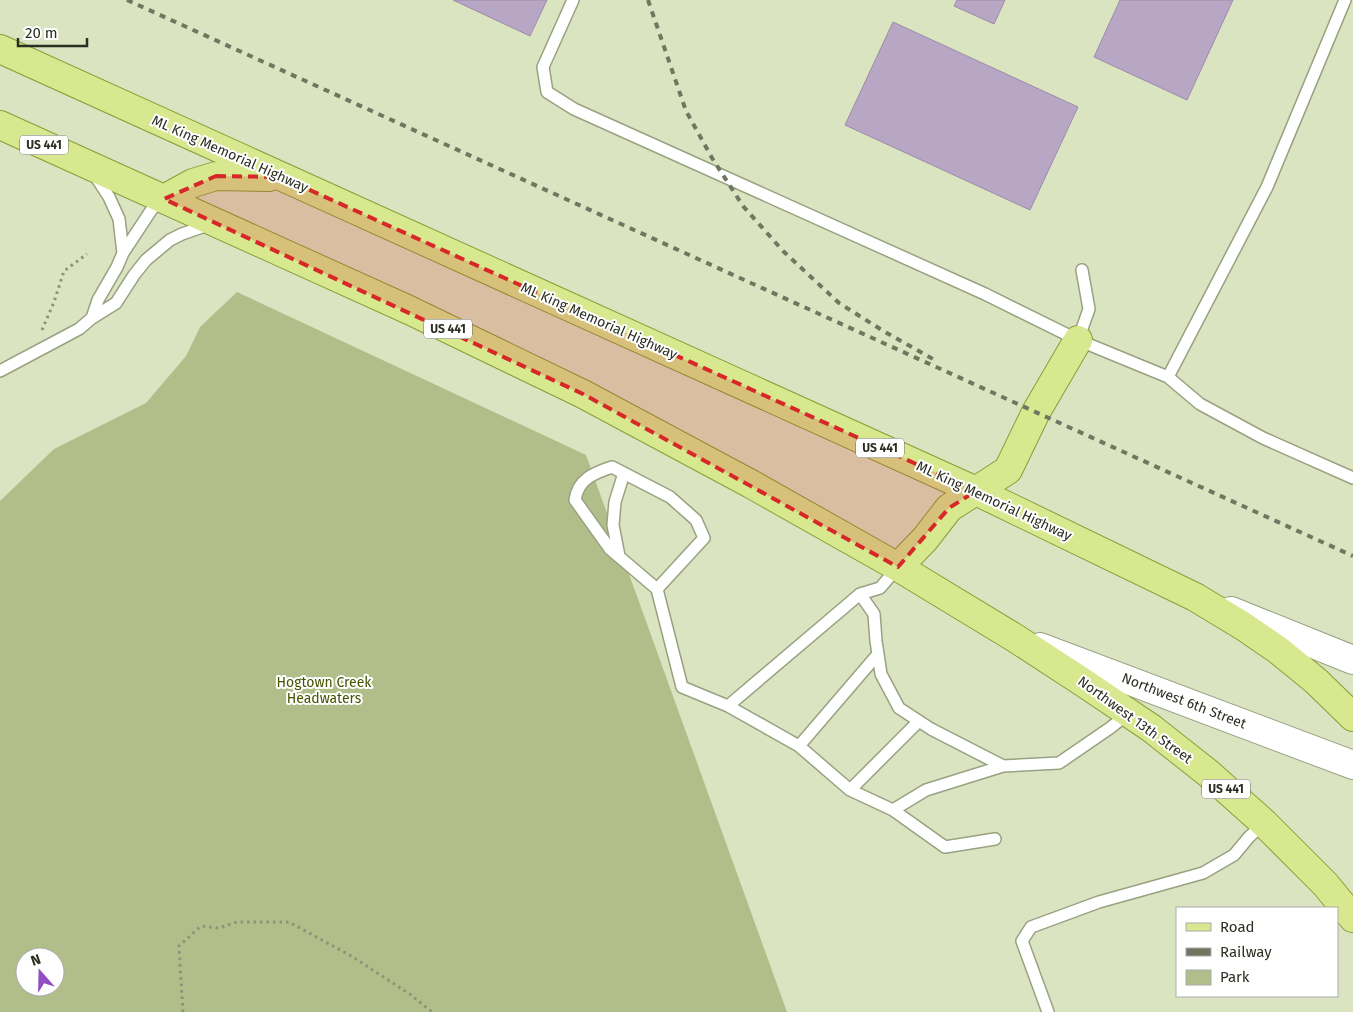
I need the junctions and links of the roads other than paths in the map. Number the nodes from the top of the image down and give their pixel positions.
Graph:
1 (573, 0) edge
2 (1345, 0) edge
3 (0, 49) edge
4 (0, 125) edge
5 (87, 164) junction
6 (281, 177) junction
7 (164, 199) junction
8 (215, 222) junction
9 (123, 253) junction
10 (1082, 270) dead end
11 (92, 318) junction
12 (1078, 340) junction
13 (0, 371) edge
14 (1168, 377) junction
15 (624, 473) junction
16 (1353, 478) edge
17 (976, 491) junction
18 (619, 556) junction
19 (898, 567) junction
20 (657, 589) junction
21 (860, 594) junction
22 (1195, 597) junction
23 (1015, 638) junction
24 (878, 654) junction
25 (1353, 660) edge
26 (728, 706) junction
27 (1129, 713) junction
28 (1353, 717) edge
29 (919, 721) junction
30 (798, 746) junction
31 (1353, 765) edge
32 (1003, 766) junction
33 (850, 790) junction
34 (893, 810) junction
35 (1264, 823) junction
36 (995, 838) dead end
37 (1353, 918) edge
38 (1048, 1012) edge

1 - 12 lane
2 - 14 lane
3 - 6 main road, ML King Memorial Highway / US 441
4 - 5 main road, US 441
5 - 7 main road, US 441
5 - 9 lane
6 - 7 main road
6 - 17 main road, ML King Memorial Highway / US 441
7 - 8 main road, US 441
7 - 9 lane
8 - 11 lane
8 - 19 main road, US 441
9 - 11 lane
10 - 12 lane
11 - 13 lane
12 - 14 lane
12 - 17 main road
14 - 16 lane
15 - 18 lane
15 - 18 lane
15 - 20 lane
17 - 19 main road
17 - 22 main road, ML King Memorial Highway / US 441
18 - 20 lane
19 - 21 lane
19 - 23 main road, US 441
20 - 26 lane
21 - 24 lane
21 - 26 lane
22 - 25 main road
22 - 28 main road, US 441
23 - 27 main road, Northwest 13th Street / US 441
23 - 31 main road, Northwest 6th Street
24 - 29 lane
24 - 30 lane
26 - 30 lane
27 - 32 lane
27 - 35 main road, Northwest 13th Street / US 441
29 - 32 lane
29 - 33 lane
30 - 33 lane
32 - 34 lane
33 - 34 lane
34 - 36 lane
35 - 37 main road, Northwest 13th Street / US 441
35 - 38 lane

